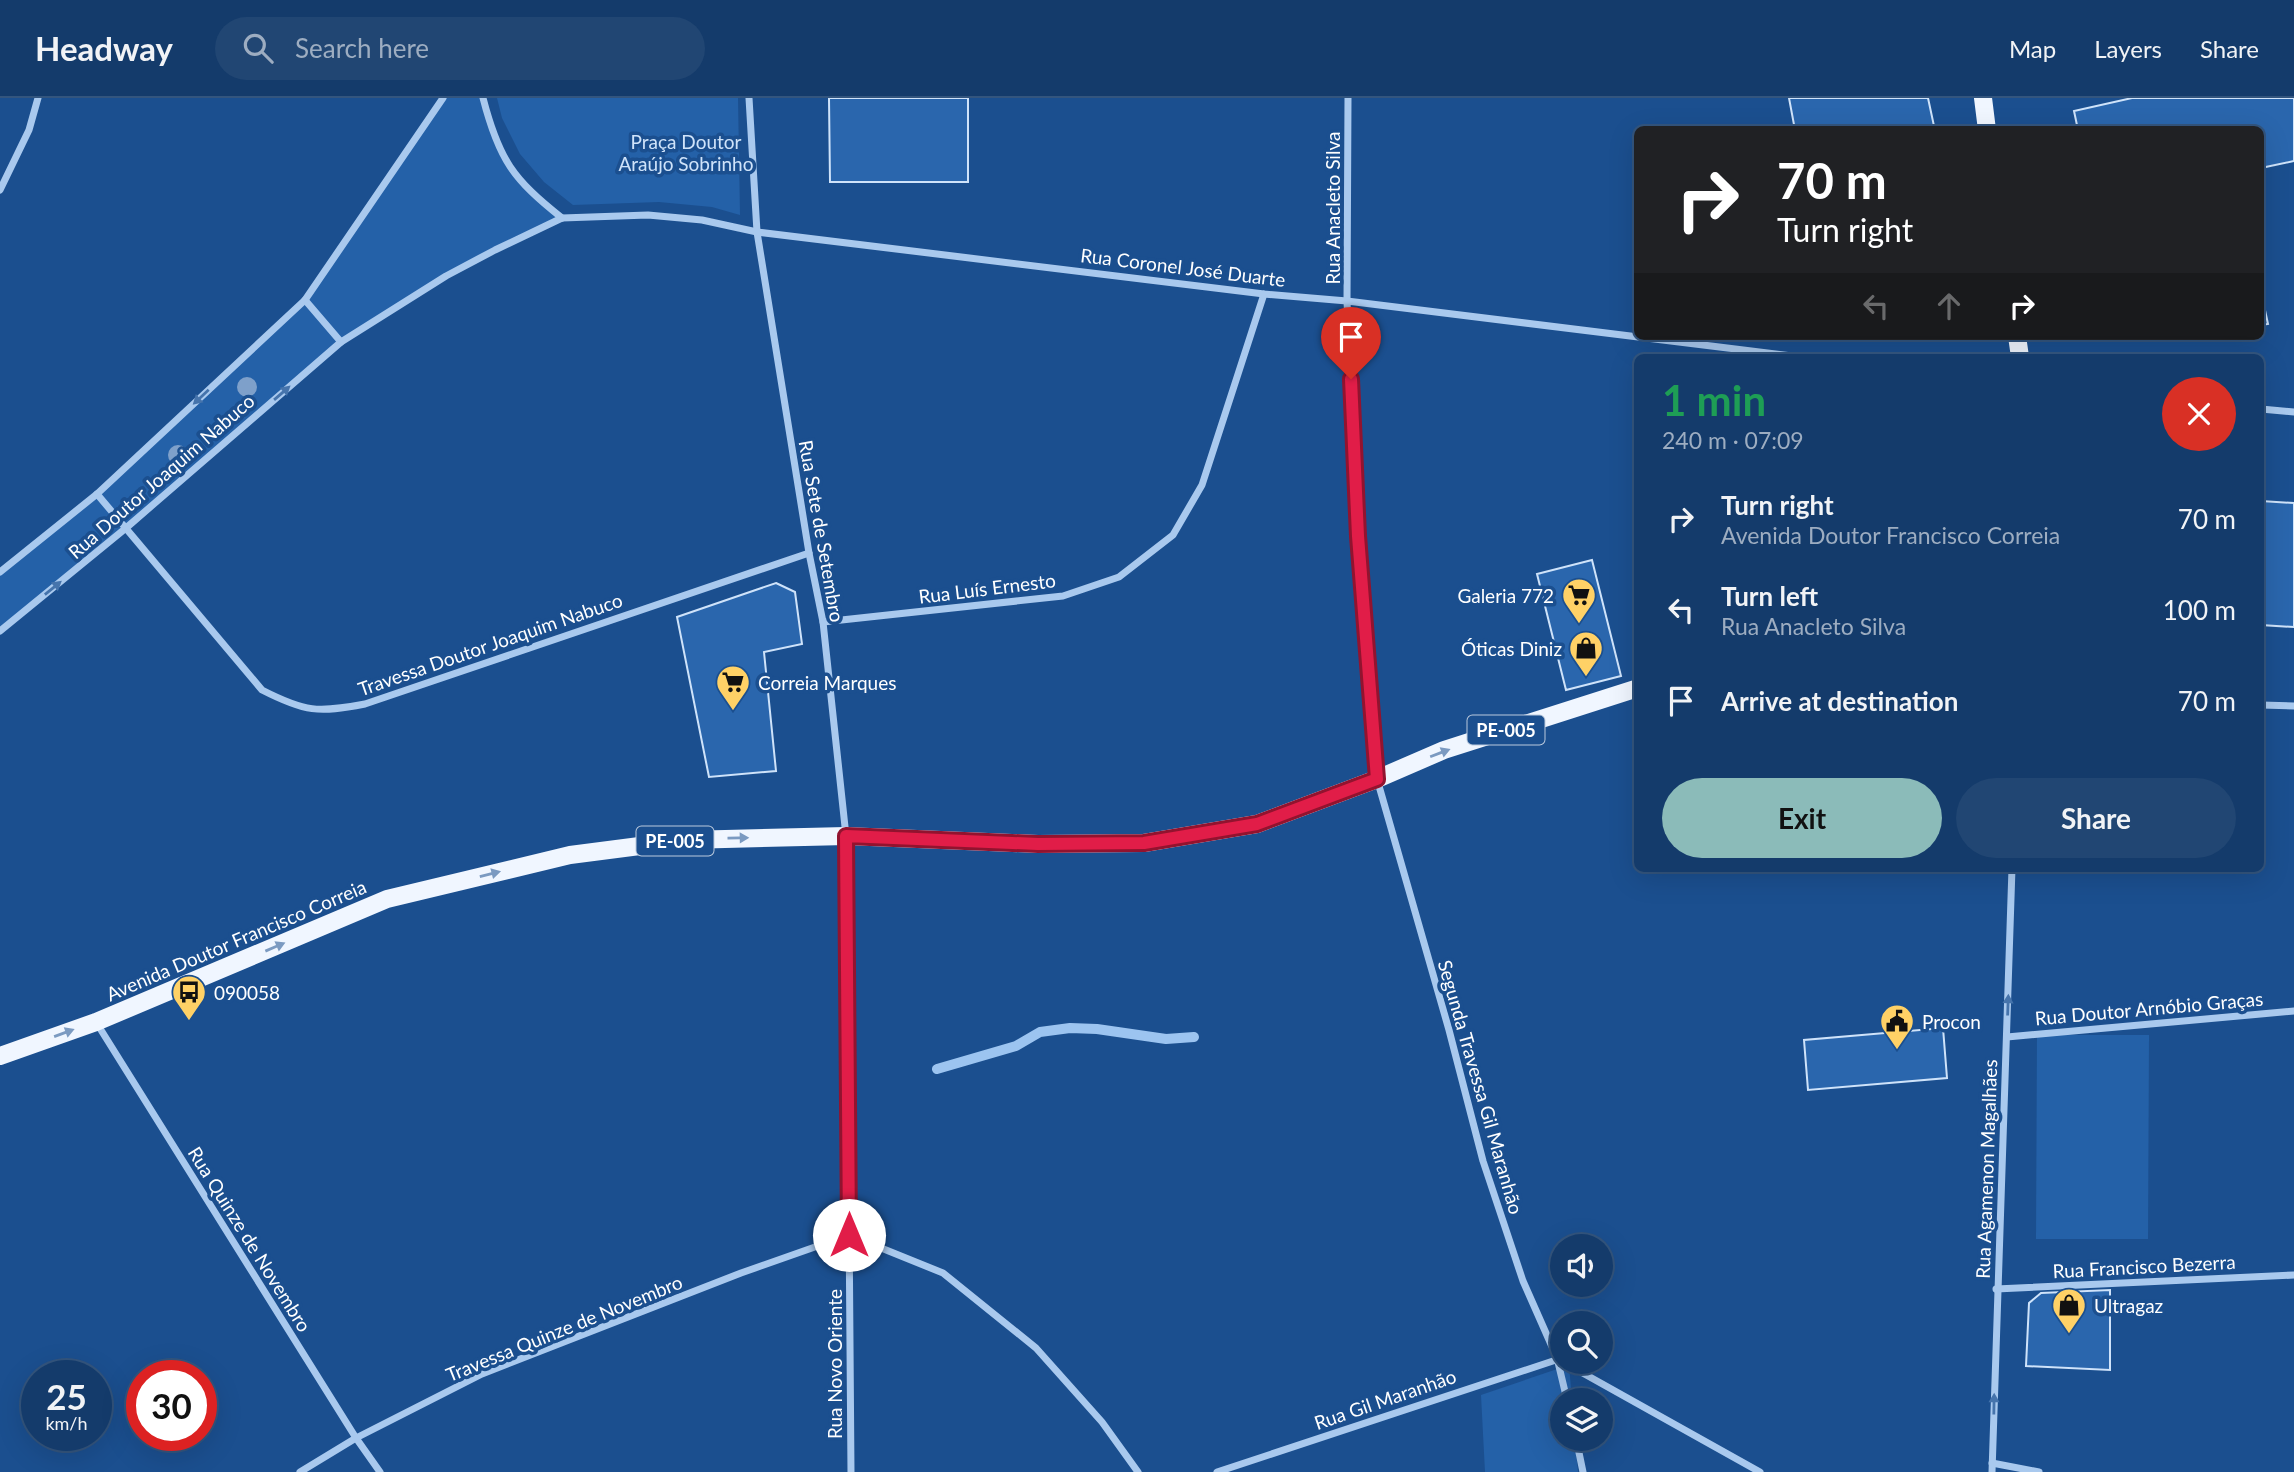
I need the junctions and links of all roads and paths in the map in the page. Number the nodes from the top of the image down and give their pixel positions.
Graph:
1 (38, 98) edge
2 (443, 98) edge
3 (483, 98) edge
4 (749, 98) edge
5 (1348, 98) edge
6 (1983, 98) edge
7 (1986, 126) edge
8 (0, 190) edge
9 (562, 218) junction
10 (757, 232) junction
11 (1264, 294) junction
12 (304, 300) junction
13 (1347, 301) junction
14 (1634, 336) edge
15 (1662, 340) edge
16 (341, 342) junction
17 (1776, 354) edge
18 (2264, 409) edge
19 (2294, 412) edge
20 (97, 494) junction
21 (126, 528) junction
22 (809, 552) junction
23 (0, 572) edge
24 (823, 622) junction
25 (0, 631) edge
26 (1634, 689) edge
27 (2264, 705) edge
28 (2294, 706) edge
29 (1377, 779) junction
30 (846, 836) junction
31 (2012, 872) edge
32 (2294, 1011) edge
33 (96, 1021) junction
34 (2007, 1037) junction
35 (0, 1056) edge
36 (849, 1235) junction
37 (2294, 1275) edge
38 (1996, 1289) junction
39 (1550, 1337) edge
40 (1550, 1364) edge
41 (1586, 1374) edge
42 (356, 1438) junction
43 (1579, 1451) edge
44 (1992, 1462) junction
45 (300, 1472) edge
46 (380, 1472) edge
47 (851, 1472) edge
48 (1138, 1472) edge
49 (1217, 1472) edge
50 (1583, 1472) edge
51 (1760, 1472) edge
52 (1992, 1472) edge
53 (2039, 1472) edge

1 - 8 street
2 - 12 street, Rua Doutor Joaquim Nabuco
3 - 9 street
4 - 10 street, Rua Sete de Setembro
5 - 13 street, Rua Anacleto Silva
6 - 7 main road
9 - 10 street, Rua Coronel José Duarte
9 - 16 street, Rua Doutor Joaquim Nabuco
10 - 11 street, Rua Coronel José Duarte
10 - 22 street, Rua Sete de Setembro
11 - 13 street, Rua Coronel José Duarte
11 - 24 street, Rua Luís Ernesto
12 - 16 street
12 -> 20 street, Rua Doutor Joaquim Nabuco
13 - 14 street, Rua Coronel José Duarte
13 - 29 street, Rua Anacleto Silva
15 - 17 street, Rua Coronel José Duarte
21 -> 16 street, Rua Doutor Joaquim Nabuco
18 - 19 street
20 - 21 street, Travessa Doutor Joaquim Nabuco
20 - 23 street, Rua Doutor Joaquim Nabuco
21 - 22 street, Travessa Doutor Joaquim Nabuco
25 -> 21 street, Rua Doutor Joaquim Nabuco
22 - 24 street, Rua Sete de Setembro
24 - 30 street, Rua Sete de Setembro
29 -> 26 main road, Avenida Doutor Francisco Correia / PE-005
27 - 28 street
29 - 30 main road, Avenida Doutor Francisco Correia / PE-005
29 - 39 street, Segunda Travessa Gil Maranhão
33 -> 30 main road, Avenida Doutor Francisco Correia / PE-005
30 - 36 street, Rua Novo Oriente
34 -> 31 street, Rua Agamenon Magalhães
32 - 34 street, Rua Doutor Arnóbio Graças
35 -> 33 main road, Avenida Doutor Francisco Correia / PE-005
33 - 42 street, Rua Quinze de Novembro
34 - 38 street, Rua Agamenon Magalhães
36 - 42 street, Travessa Quinze de Novembro
36 - 47 street, Rua Novo Oriente
36 - 48 street
37 - 38 street, Rua Francisco Bezerra
44 -> 38 street, Rua Agamenon Magalhães
40 - 49 street, Rua Gil Maranhão
41 - 51 street
42 - 45 street, Travessa Quinze de Novembro
42 - 46 street, Rua Quinze de Novembro
43 - 50 street
44 - 52 street, Rua Agamenon Magalhães
44 - 53 street

